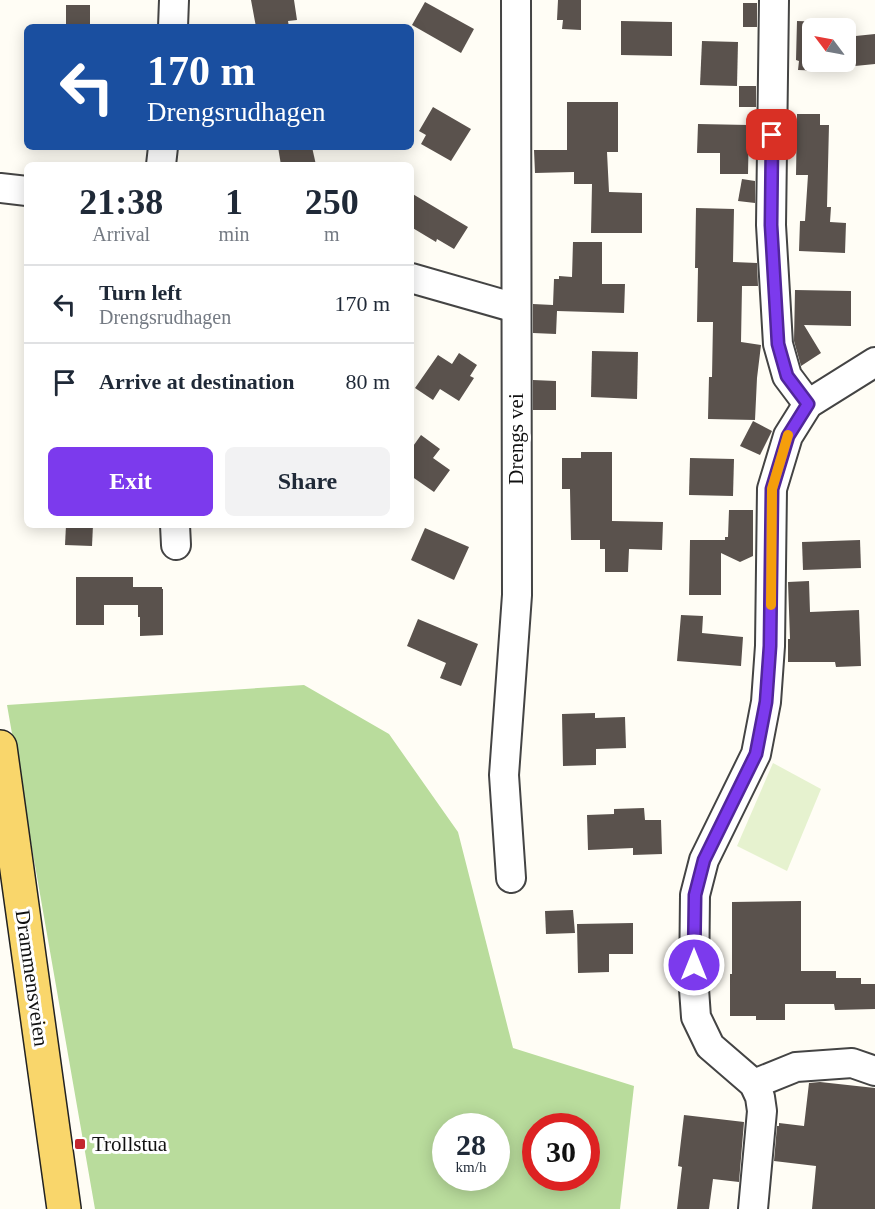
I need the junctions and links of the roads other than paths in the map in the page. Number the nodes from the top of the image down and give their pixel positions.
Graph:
1 (174, 0) edge
2 (516, 0) edge
3 (774, 0) edge
4 (173, 24) edge
5 (0, 188) edge
6 (24, 191) edge
7 (414, 279) edge
8 (516, 308) junction
9 (875, 362) edge
10 (808, 404) junction
11 (0, 747) edge
12 (511, 878) dead end
13 (875, 1071) edge
14 (754, 1084) junction
15 (64, 1209) edge
16 (753, 1209) edge

1 - 4 street
2 - 8 street, Drengs vei
3 - 10 street
5 - 6 street
7 - 8 street
8 - 12 street, Drengs vei
9 - 10 street
10 - 14 street
11 - 15 main road, Drammensveien
13 - 14 street
14 - 16 street

